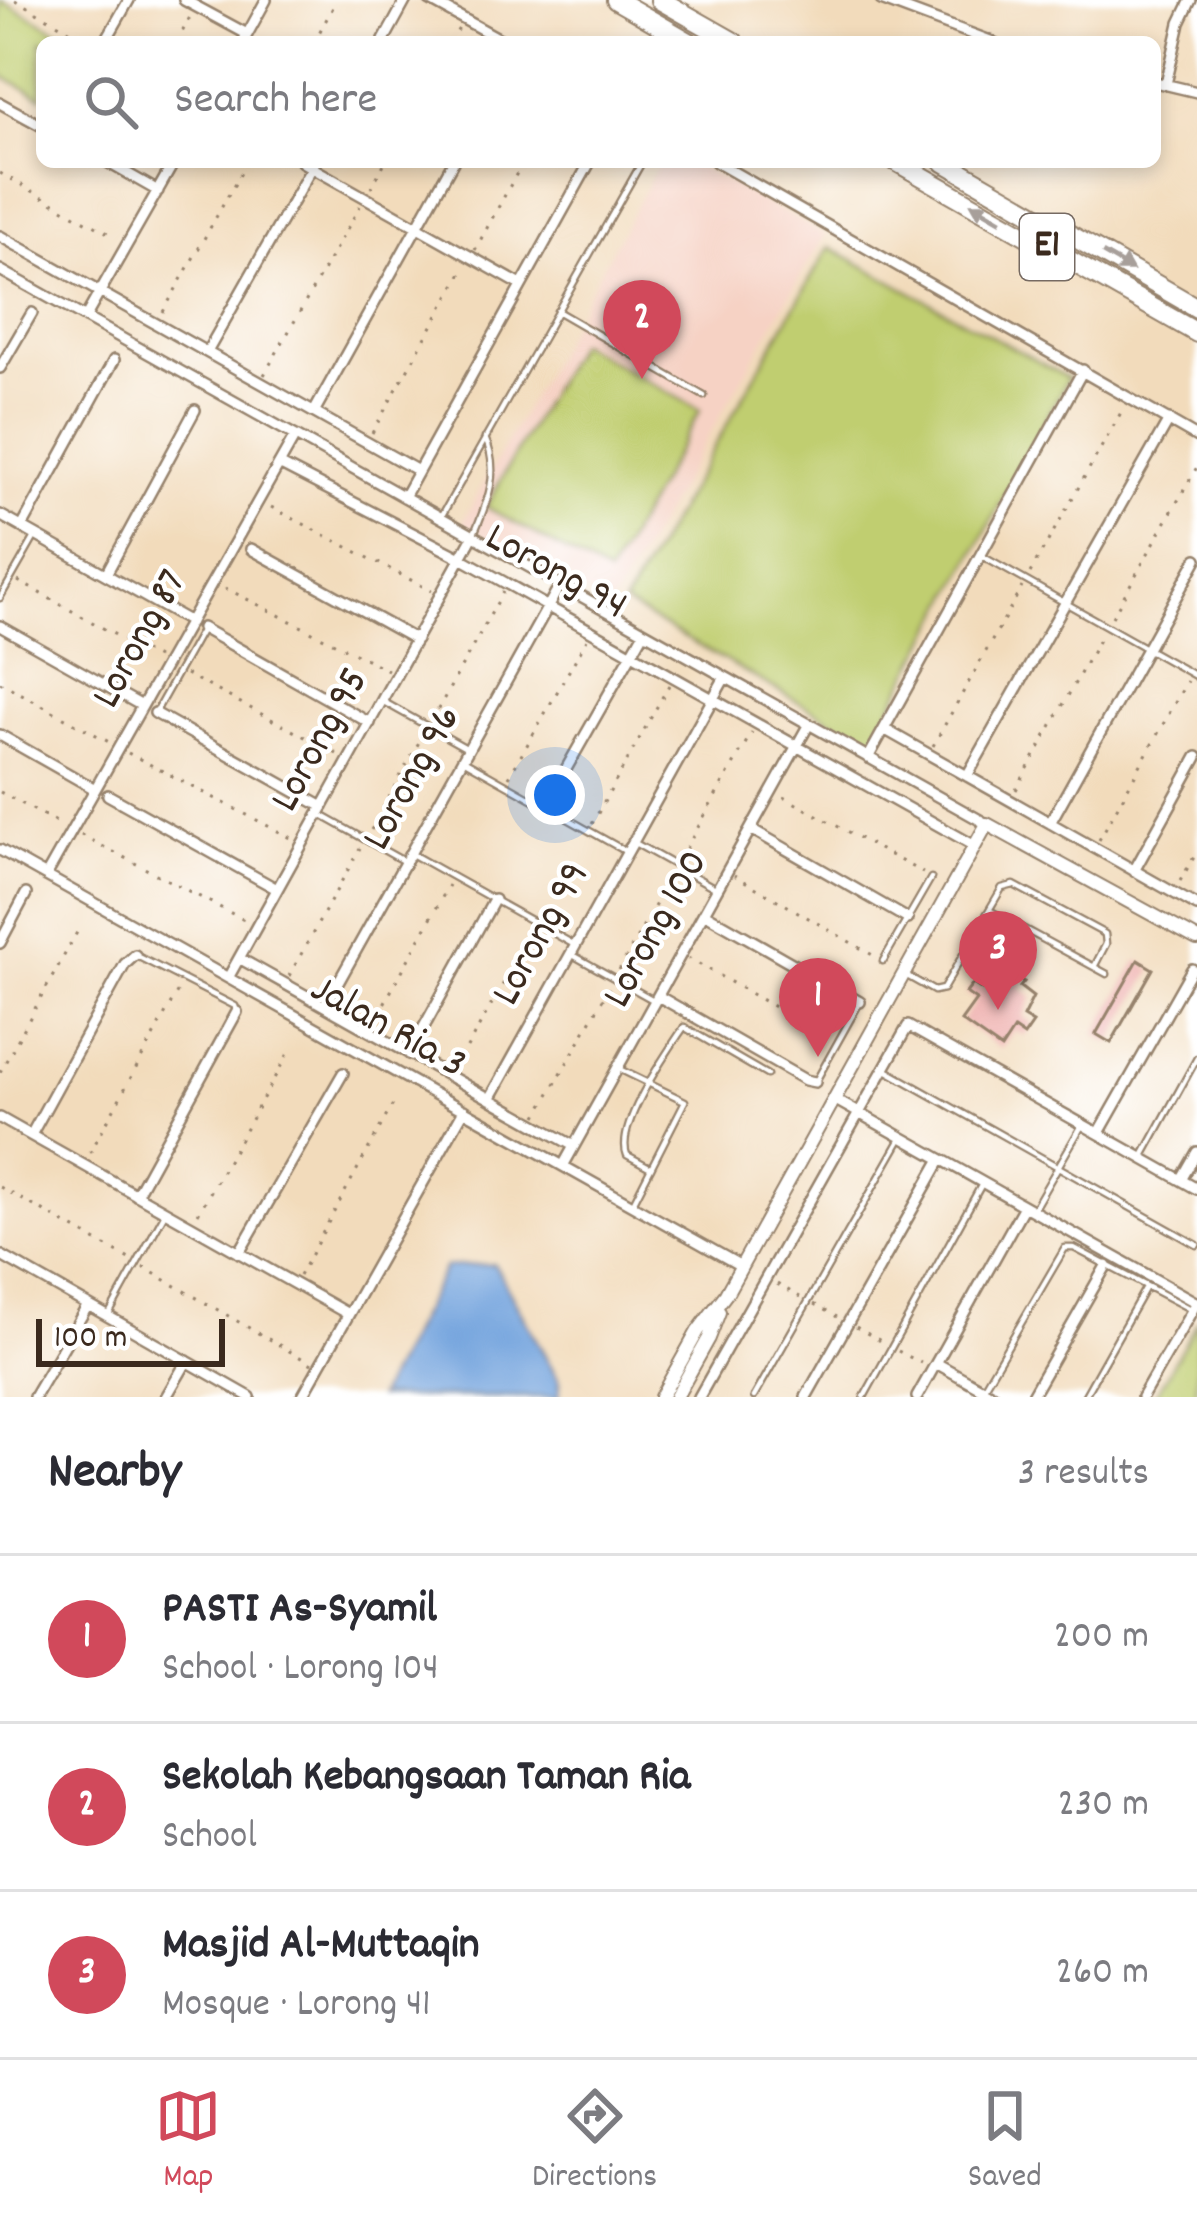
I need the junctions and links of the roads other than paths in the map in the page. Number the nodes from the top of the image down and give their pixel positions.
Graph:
1 (129, 0) edge
2 (184, 0) edge
3 (266, 0) edge
4 (406, 0) edge
5 (429, 0) edge
6 (616, 0) edge
7 (660, 0) edge
8 (881, 0) edge
9 (1191, 0) edge
10 (108, 36) edge
11 (242, 36) edge
12 (246, 36) edge
13 (386, 36) edge
14 (494, 36) edge
15 (679, 36) edge
16 (723, 36) edge
17 (978, 36) edge
18 (1161, 80) edge
19 (1161, 83) edge
20 (1197, 92) edge
21 (0, 103) edge
22 (36, 123) edge
23 (118, 168) edge
24 (171, 168) edge
25 (308, 168) edge
26 (317, 168) edge
27 (450, 168) edge
28 (587, 168) edge
29 (639, 168) edge
30 (727, 168) edge
31 (908, 168) edge
32 (954, 168) edge
33 (158, 190) junction
34 (418, 226) junction
35 (0, 236) edge
36 (0, 270) edge
37 (521, 285) junction
38 (100, 292) junction
39 (1197, 308) edge
40 (557, 311) junction
41 (32, 313) dead end
42 (86, 318) junction
43 (1197, 332) edge
44 (207, 352) junction
45 (114, 360) dead end
46 (0, 368) edge
47 (1083, 370) junction
48 (704, 397) dead end
49 (195, 410) dead end
50 (314, 412) junction
51 (1169, 420) junction
52 (295, 436) junction
53 (1197, 437) edge
54 (485, 438) junction
55 (279, 464) junction
56 (418, 471) junction
57 (404, 497) junction
58 (0, 515) edge
59 (440, 518) junction
60 (22, 527) junction
61 (36, 535) junction
62 (473, 536) junction
63 (251, 549) dead end
64 (980, 555) junction
65 (461, 559) junction
66 (1197, 560) edge
67 (106, 574) junction
68 (560, 585) junction
69 (0, 598) edge
70 (1065, 603) junction
71 (547, 608) junction
72 (190, 622) junction
73 (0, 626) edge
74 (202, 628) joint
75 (644, 632) junction
76 (416, 640) junction
77 (1147, 650) junction
78 (631, 655) junction
79 (1194, 676) edge
80 (725, 677) junction
81 (382, 700) junction
82 (712, 701) junction
83 (142, 706) junction
84 (154, 712) joint
85 (370, 723) junction
86 (808, 724) junction
87 (884, 729) junction
88 (0, 736) edge
89 (795, 748) junction
90 (465, 754) junction
91 (1197, 757) edge
92 (868, 758) junction
93 (967, 776) junction
94 (95, 789) junction
95 (108, 795) dead end
96 (545, 806) junction
97 (321, 810) junction
98 (987, 824) junction
99 (1050, 824) junction
100 (751, 829) junction
101 (975, 846) junction
102 (630, 847) junction
103 (0, 850) edge
104 (408, 858) junction
105 (1134, 871) junction
106 (46, 876) junction
107 (931, 878) road end
108 (717, 889) junction
109 (277, 890) junction
110 (26, 894) dead end
111 (494, 900) junction
112 (1197, 906) edge
113 (989, 910) junction
114 (704, 913) junction
115 (908, 919) junction
116 (1197, 939) edge
117 (0, 943) edge
118 (573, 950) junction
119 (135, 955) joint
120 (239, 958) junction
121 (883, 961) road end
122 (1094, 967) junction
123 (1194, 971) edge
124 (904, 974) junction
125 (1107, 974) dead end
126 (228, 978) junction
127 (656, 998) junction
128 (860, 1002) joint
129 (325, 1006) junction
130 (237, 1012) joint
131 (409, 1054) junction
132 (1197, 1058) edge
133 (619, 1069) junction
134 (884, 1069) junction
135 (344, 1072) dead end
136 (766, 1075) dead end
137 (648, 1081) junction
138 (815, 1082) joint
139 (490, 1099) junction
140 (834, 1099) junction
141 (464, 1110) junction
142 (859, 1113) junction
143 (1, 1122) edge
144 (1082, 1124) junction
145 (1099, 1133) junction
146 (31, 1135) junction
147 (902, 1137) junction
148 (574, 1146) junction
149 (1197, 1152) edge
150 (1142, 1157) junction
151 (941, 1159) junction
152 (563, 1166) junction
153 (651, 1168) junction
154 (1058, 1168) junction
155 (1181, 1180) junction
156 (982, 1182) junction
157 (1197, 1189) edge
158 (136, 1195) junction
159 (632, 1205) junction
160 (1029, 1208) junction
161 (166, 1211) junction
162 (1197, 1245) edge
163 (239, 1253) junction
164 (0, 1255) edge
165 (741, 1266) junction
166 (1106, 1266) junction
167 (1146, 1286) junction
168 (726, 1294) junction
169 (88, 1305) junction
170 (1195, 1305) edge
171 (348, 1314) junction
172 (108, 1316) junction
173 (187, 1361) junction
174 (936, 1363) junction
175 (981, 1393) edge
176 (34, 1397) edge
177 (166, 1397) edge
178 (250, 1397) edge
179 (302, 1397) edge
180 (662, 1397) edge
181 (676, 1397) edge
182 (699, 1397) edge
183 (754, 1397) edge
184 (806, 1397) edge
185 (864, 1397) edge
186 (917, 1397) edge
187 (998, 1397) edge
188 (1031, 1397) edge
189 (1084, 1397) edge
190 (1142, 1397) edge

1 - 10 street
2 - 11 street
3 - 12 street
4 - 13 street
5 - 14 street
6 - 15 highway
7 - 16 highway
8 - 17 street
9 - 18 street
19 - 20 street
21 - 22 street
23 - 33 street
24 - 33 street
25 - 44 street
26 - 34 street
27 - 34 street
28 - 37 street
29 - 40 lane
30 - 47 street
43 -> 31 highway, E1
32 -> 39 highway, E1
33 - 38 street
34 - 37 street
34 - 50 street
35 - 38 street
36 - 42 street
37 - 56 street
38 - 42 street
38 - 44 street
40 - 48 lane
40 - 54 lane
41 - 46 street
42 - 52 street
44 - 50 street
45 - 60 street
47 - 51 street
47 - 64 street
49 - 67 street
50 - 56 street
51 - 53 street
51 - 70 street
52 - 55 street, Lorong 87
52 - 57 street
54 - 59 lane
54 - 62 lane
55 - 65 street, Lorong 94
55 - 72 street, Lorong 87
56 - 57 street
57 - 59 street
58 - 60 street
59 - 62 street
60 - 61 street
61 - 67 street
61 - 69 lane
62 - 65 street, Lorong 95
62 - 68 street
63 - 76 street
64 - 70 lane
64 - 87 street
65 - 71 street, Lorong 94
65 - 76 street, Lorong 95
66 - 77 street
67 - 72 street
68 - 71 street, Lorong 96
68 - 75 street
70 - 77 lane
70 - 93 street
71 - 78 street, Lorong 94
71 - 90 street, Lorong 96
72 - 83 street, Lorong 87
73 - 83 street
74 - 84 lane
74 - 85 street
75 - 78 street
75 - 80 street
76 - 81 street, Lorong 95
77 - 79 lane
77 - 99 street
78 - 82 street, Lorong 94
78 - 96 street
80 - 82 street, Lorong 99
80 - 86 street
81 - 85 street, Lorong 95
81 - 90 lane
82 - 89 street, Lorong 94
82 - 102 street, Lorong 99
83 - 94 street, Lorong 87
84 - 97 street
85 - 97 street, Lorong 95
86 - 89 street, Lorong 100
86 - 92 street
87 - 92 street
87 - 93 street
88 - 94 street
89 - 100 street, Lorong 100
89 - 101 street, Lorong 94
90 - 96 lane
90 - 104 street, Lorong 96
91 - 105 street
92 - 98 street
93 - 99 street
94 - 106 street, Lorong 87
95 - 109 street
96 - 102 lane
97 - 104 lane
97 - 109 street, Lorong 95
98 - 101 street
98 - 116 street
99 - 105 street
100 - 108 street, Lorong 100
100 - 115 street
101 - 124 street
102 - 108 lane
102 - 118 street, Lorong 99
103 - 106 street, Jalan Ria 3
104 - 111 lane
104 - 129 street, Lorong 96
105 - 112 street
106 - 126 street, Jalan Ria 3
107 - 115 lane
108 - 114 street, Lorong 100
109 - 120 street, Lorong 95
110 - 117 street
111 - 118 lane
111 - 131 street
113 - 122 lane
113 - 122 lane
113 - 124 lane
114 - 127 street, Lorong 100
114 - 128 street
115 - 121 lane
118 - 127 lane
118 - 139 street, Lorong 99
119 - 130 lane
119 - 146 street
120 - 126 street, Lorong 95
120 - 129 street
122 - 125 lane
123 - 145 street
124 - 140 street
126 - 141 street, Jalan Ria 3
127 - 133 street, Lorong 100
127 - 138 street
128 - 138 lane
129 - 131 street
130 - 158 street
131 - 139 street
132 - 150 lane
133 - 137 lane
133 - 148 street, Lorong 100
134 - 142 street
134 - 144 street
134 - 154 lane
135 - 163 street
136 - 137 lane
137 - 153 lane
137 - 153 lane
139 - 148 street
140 - 142 street
140 - 165 street
141 - 152 street, Jalan Ria 3
141 - 171 street
142 - 147 street
142 - 182 street
143 - 146 street
144 - 145 street
144 - 154 lane
145 - 150 street
146 - 158 street
147 - 151 street
147 - 183 lane
148 - 152 street, Lorong 100
149 - 155 street
150 - 155 street
151 - 156 street
151 - 184 street
152 - 159 street, Jalan Ria 3
153 - 159 lane
154 - 160 lane
154 - 162 lane
155 - 157 street
156 - 160 street
156 - 185 lane
158 - 161 street
159 - 165 street, Jalan Ria 3
160 - 170 street
160 - 174 street
161 - 163 street
161 - 172 lane
163 - 171 street
164 - 169 street
165 - 168 street
166 - 167 lane
166 - 175 lane
166 - 188 street
167 - 170 lane
167 - 189 lane
168 - 180 street
168 - 181 street
169 - 172 street
169 - 176 street
170 - 190 street
171 - 179 street
172 - 173 street
173 - 177 street
173 - 178 street
174 - 175 street
174 - 186 street
175 - 187 street

